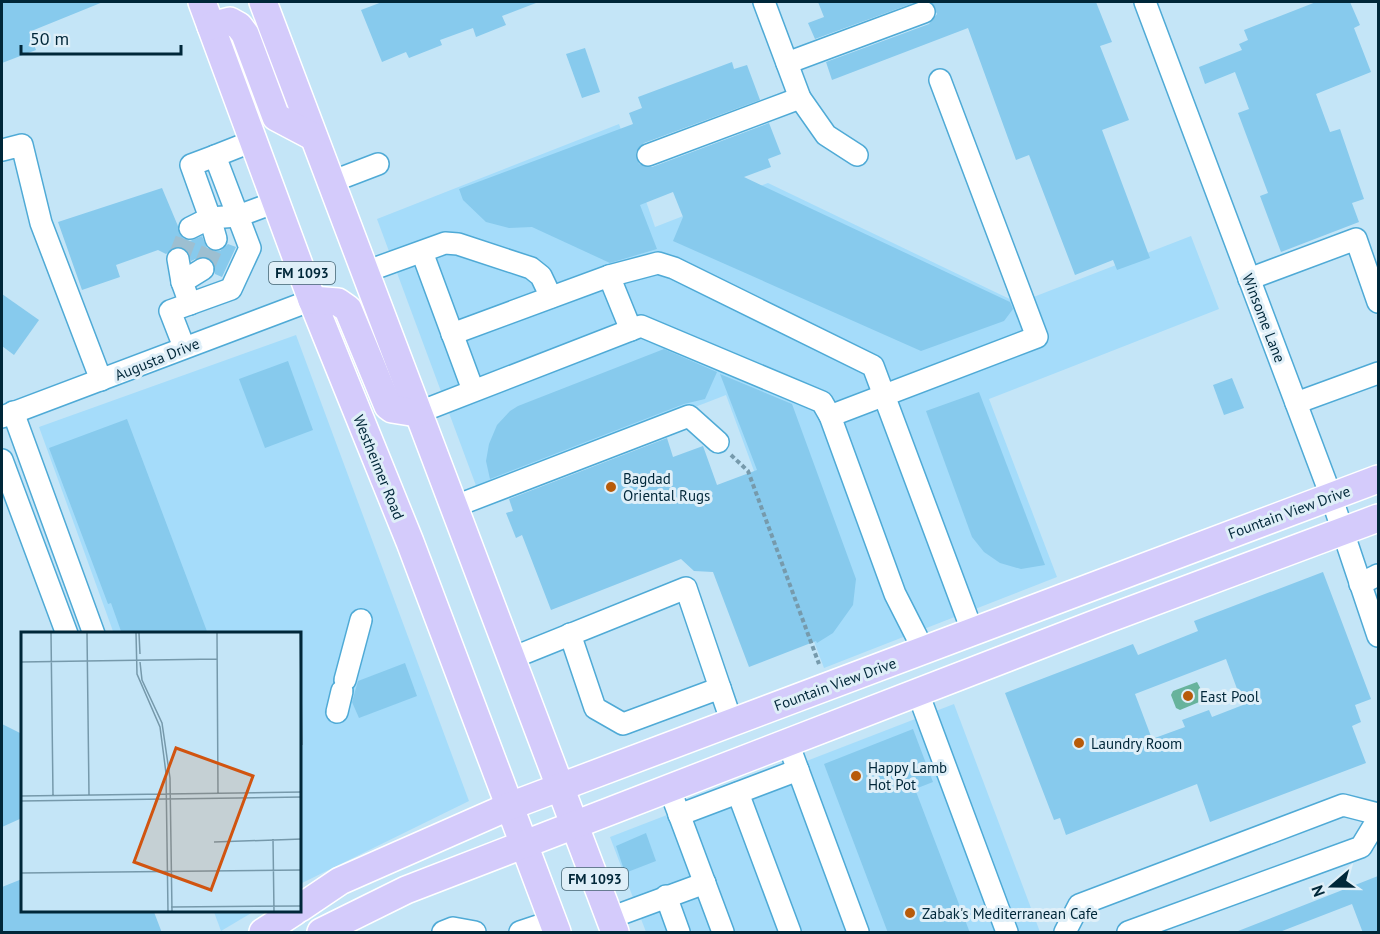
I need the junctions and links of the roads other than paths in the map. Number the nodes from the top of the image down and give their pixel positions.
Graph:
1 (263, 2) edge
2 (764, 2) edge
3 (1145, 2) edge
4 (924, 12) dead end
5 (206, 14) edge
6 (787, 63) junction
7 (940, 80) dead end
8 (800, 98) junction
9 (312, 136) junction
10 (253, 141) junction
11 (2, 150) edge
12 (648, 155) dead end
13 (857, 155) dead end
14 (215, 156) junction
15 (378, 164) dead end
16 (331, 182) junction
17 (276, 202) junction
18 (238, 216) junction
19 (210, 218) junction
20 (190, 228) tunnel mouth
21 (216, 239) tunnel mouth
22 (422, 252) junction
23 (178, 259) tunnel mouth
24 (203, 270) tunnel mouth
25 (365, 272) junction
26 (609, 276) junction
27 (1250, 279) junction
28 (182, 282) junction
29 (551, 297) junction
30 (312, 300) junction
31 (1378, 302) edge
32 (190, 304) junction
33 (631, 330) junction
34 (452, 334) junction
35 (184, 347) junction
36 (1378, 373) edge
37 (101, 380) junction
38 (473, 390) junction
39 (884, 396) junction
40 (1296, 403) junction
41 (417, 413) junction
42 (7, 414) edge
43 (830, 416) junction
44 (718, 442) road end
45 (2, 460) edge
46 (1378, 479) edge
47 (1331, 496) junction
48 (453, 507) junction
49 (1378, 518) edge
50 (1343, 531) junction
51 (1369, 579) edge
52 (361, 620) dead end
53 (66, 632) edge
54 (93, 632) edge
55 (972, 633) junction
56 (570, 634) junction
57 (1378, 636) edge
58 (924, 651) junction
59 (512, 658) junction
60 (720, 688) junction
61 (928, 689) junction
62 (342, 694) dead end
63 (732, 723) junction
64 (788, 743) junction
65 (798, 770) junction
66 (560, 787) junction
67 (669, 790) junction
68 (738, 793) junction
69 (510, 806) junction
70 (1378, 814) edge
71 (679, 815) junction
72 (1378, 819) edge
73 (575, 825) junction
74 (525, 845) junction
75 (705, 883) junction
76 (666, 896) junction
77 (302, 907) edge
78 (293, 913) edge
79 (354, 925) edge
80 (613, 925) edge
81 (555, 927) edge
82 (263, 933) edge
83 (321, 933) edge
84 (443, 933) edge
85 (475, 933) edge
86 (520, 933) edge
87 (679, 933) edge
88 (723, 933) edge
89 (790, 933) edge
90 (858, 933) edge
91 (1007, 933) edge
92 (1065, 933) edge
93 (1128, 933) edge

1 - 9 main road, FM 1093
2 - 6 street
3 - 27 street, Winsome Lane
4 - 6 street
5 - 9 main road
5 - 10 main road, Westheimer Road / FM 1093
6 - 8 street
7 - 39 street
8 - 12 street
8 - 13 street
9 - 16 main road, FM 1093
10 - 14 street
10 - 17 main road, Westheimer Road / FM 1093
11 - 37 street
14 - 18 street
14 - 19 street
15 - 16 street
16 - 25 main road, FM 1093
17 - 18 street
17 - 30 main road, Westheimer Road / FM 1093
18 - 19 street
18 - 32 street
19 - 20 street
19 - 21 street
22 - 25 street
22 - 29 street
22 - 34 street
23 - 28 street
24 - 28 street
25 - 41 main road, FM 1093
26 - 29 street
26 - 33 street
26 - 39 street
27 - 31 street
27 - 40 street, Winsome Lane
28 - 32 street
29 - 34 street
30 - 35 street, Augusta Drive
30 - 41 main road
30 - 69 main road, Westheimer Road / FM 1093
32 - 35 street
33 - 38 street
33 - 43 street
34 - 38 street
35 - 37 street, Augusta Drive
36 - 40 street
37 - 42 street, Augusta Drive
38 - 41 street
39 - 43 street
39 - 55 street
40 - 47 street, Winsome Lane
41 - 48 main road, FM 1093
42 - 54 street
43 - 58 street
44 - 48 street
45 - 53 street
46 - 47 main road, Fountain View Drive
47 - 50 street, Winsome Lane
47 - 55 main road, Fountain View Drive
48 - 59 main road, FM 1093
49 - 50 main road
50 - 51 street, Winsome Lane
50 - 61 main road
51 - 57 street, Winsome Lane
52 - 62 street
55 - 58 main road, Fountain View Drive
56 - 59 street
56 - 60 street
56 - 60 street
58 - 61 main road
58 - 63 main road, Fountain View Drive
59 - 66 main road, FM 1093
60 - 63 street
61 - 64 main road
61 - 91 street
63 - 66 main road, Fountain View Drive
64 - 65 street
64 - 67 main road
65 - 68 street
65 - 90 street
66 - 69 main road, Fountain View Drive
66 - 73 main road, FM 1093
67 - 71 street
67 - 73 main road
68 - 71 street
68 - 89 street
69 - 74 main road, Westheimer Road / FM 1093
69 - 77 main road, Fountain View Drive
70 - 92 street
71 - 75 street
72 - 93 street
73 - 74 main road
73 - 80 main road, FM 1093
74 - 79 main road
74 - 81 main road, Westheimer Road / FM 1093
75 - 76 street
75 - 88 street
76 - 80 street
76 - 87 street
78 - 82 main road
79 - 83 main road
81 - 86 street
84 - 85 street

